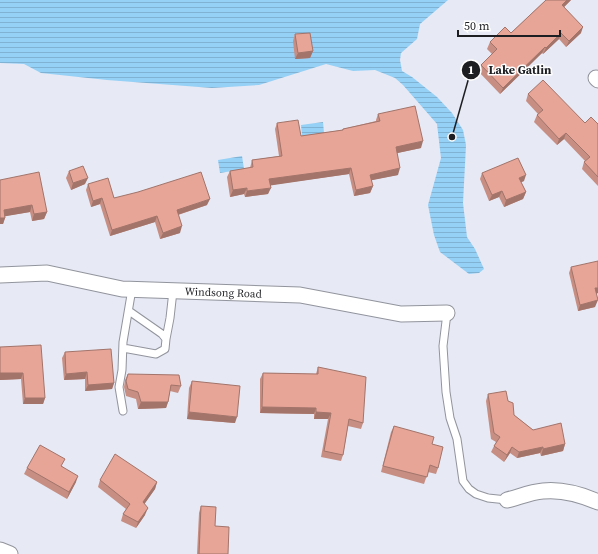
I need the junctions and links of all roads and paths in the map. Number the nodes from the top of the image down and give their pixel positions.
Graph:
1 (0, 275) edge
2 (132, 289) junction
3 (172, 291) junction
4 (129, 311) junction
5 (446, 313) joint
6 (166, 339) junction
7 (123, 348) junction
8 (123, 411) dead end
9 (507, 500) joint
10 (598, 502) edge
11 (0, 550) edge
12 (10, 554) edge

1 - 2 street, Windsong Road
2 - 3 street, Windsong Road
2 - 4 lane
3 - 5 street, Windsong Road
3 - 6 lane
4 - 6 lane
4 - 7 lane
5 - 9 lane
6 - 7 lane
7 - 8 lane
9 - 10 street
11 - 12 street

